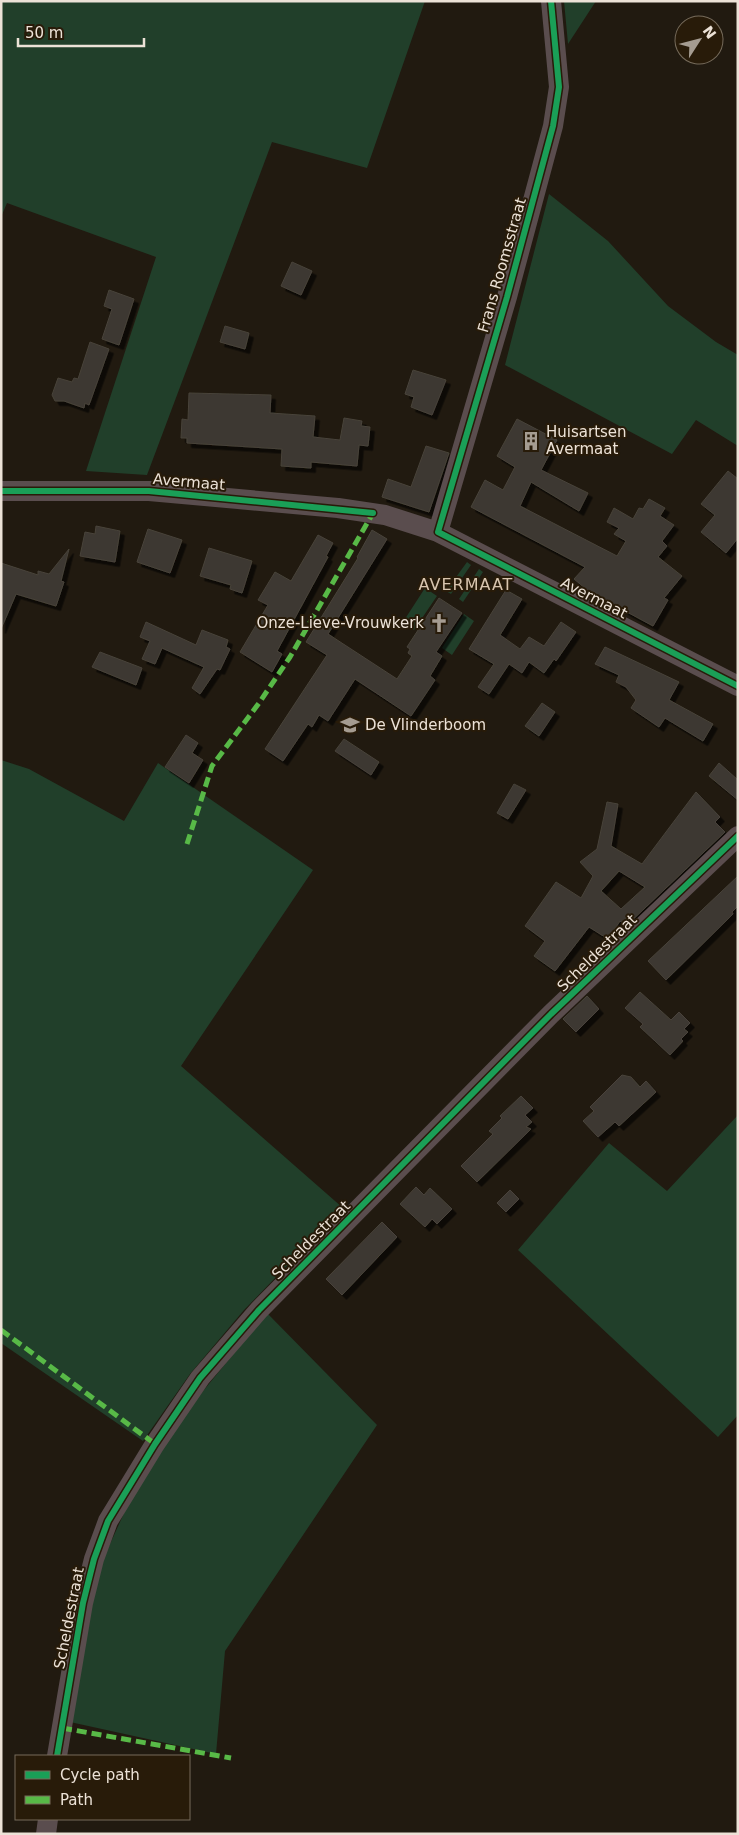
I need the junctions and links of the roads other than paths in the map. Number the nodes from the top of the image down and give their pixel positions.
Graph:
1 (551, 1) edge
2 (1, 491) edge
3 (438, 532) junction
4 (738, 686) edge
5 (738, 836) edge
6 (57, 1755) edge
7 (48, 1820) edge
8 (46, 1834) edge

1 - 3 street, Frans Roomsstraat
2 - 3 street, Avermaat
3 - 4 street, Avermaat
5 - 6 street, Scheldestraat
7 - 8 street

